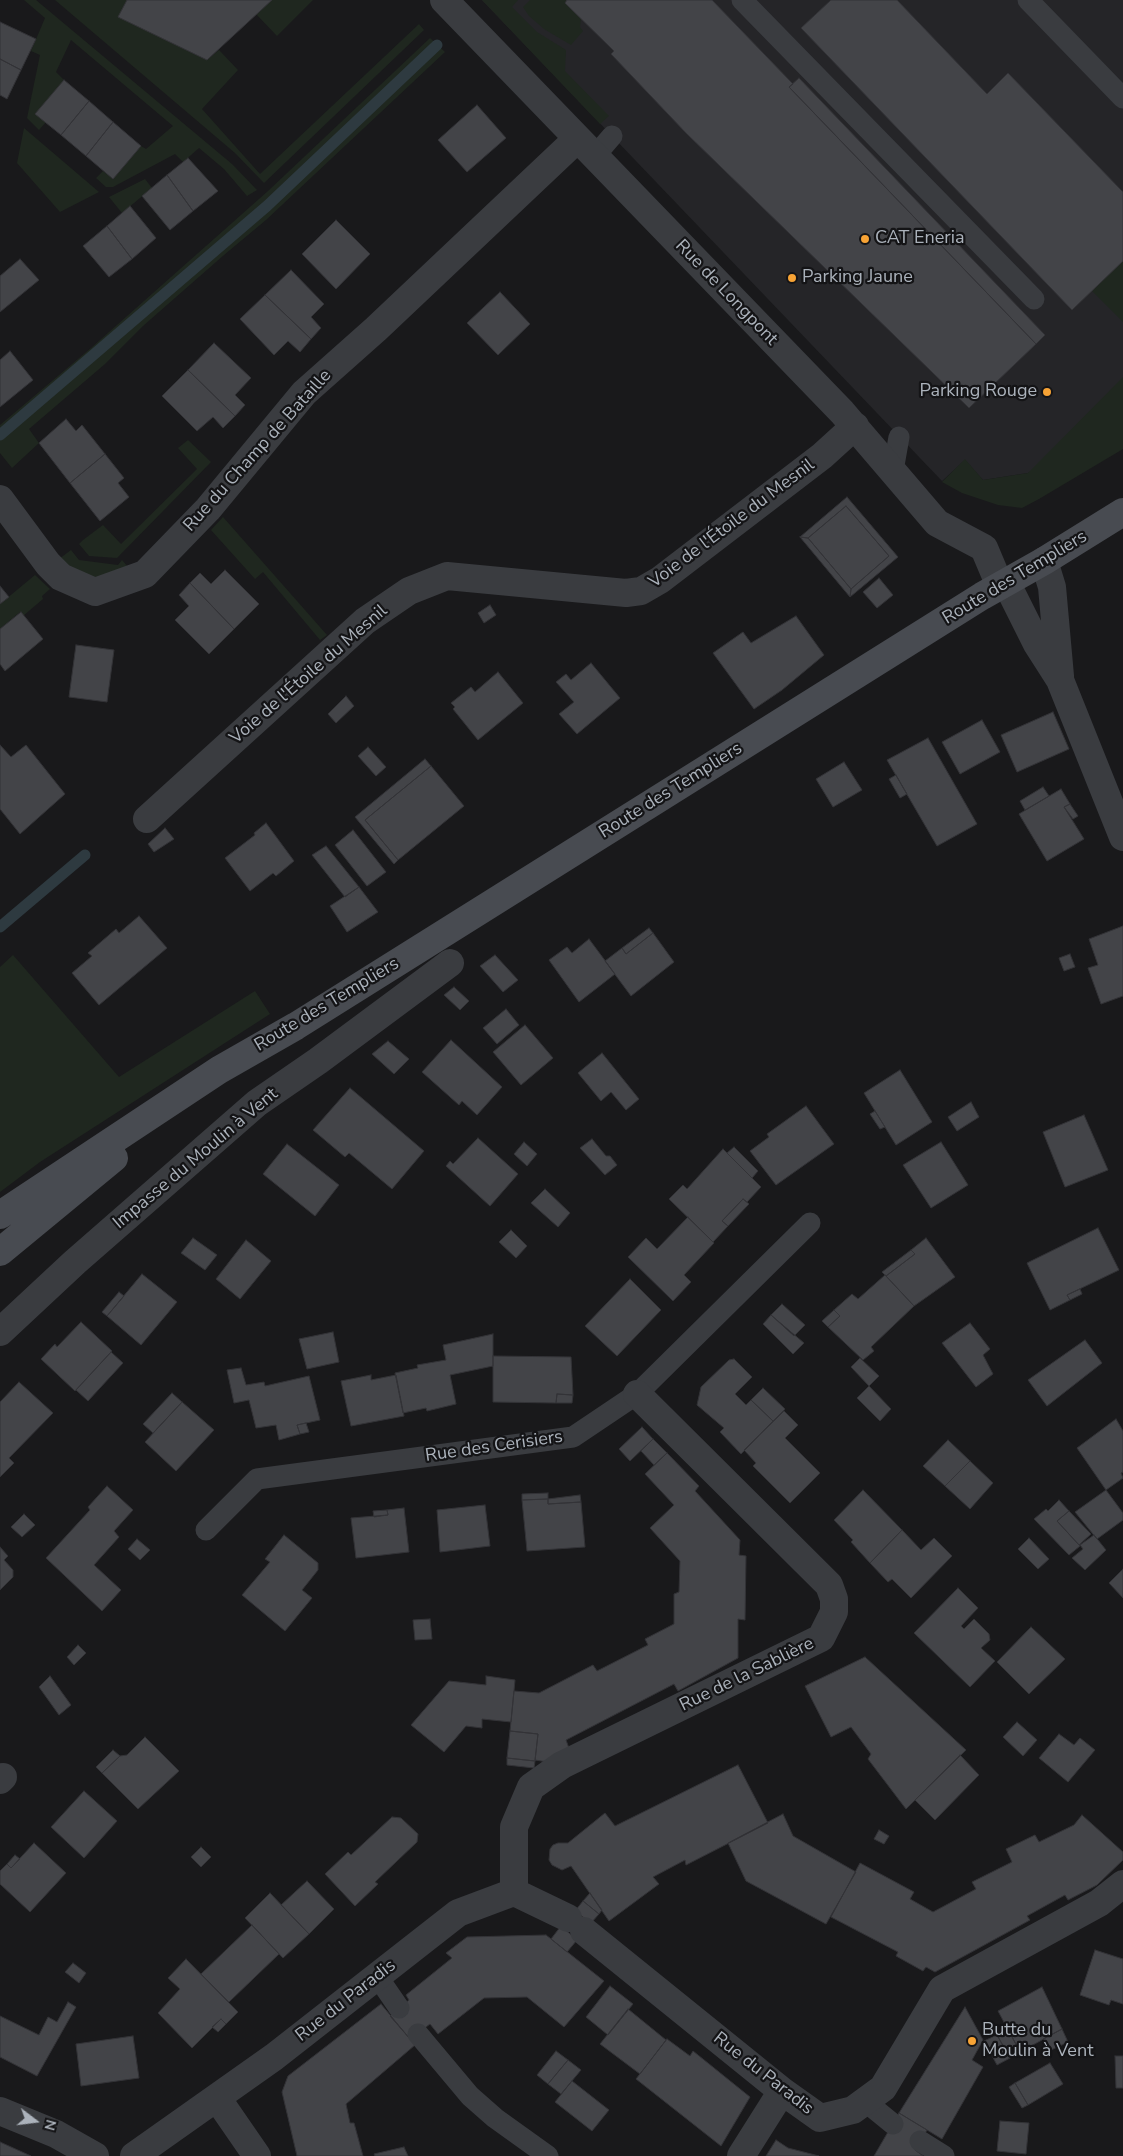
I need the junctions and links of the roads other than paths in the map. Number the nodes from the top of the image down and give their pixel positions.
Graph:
1 (444, 0) edge
2 (742, 0) edge
3 (1028, 0) edge
4 (1123, 98) edge
5 (612, 136) dead end
6 (586, 148) junction
7 (1034, 299) dead end
8 (855, 426) junction
9 (899, 437) dead end
10 (893, 471) junction
11 (0, 499) edge
12 (1123, 512) edge
13 (1044, 561) junction
14 (1003, 584) junction
15 (1060, 680) junction
16 (147, 819) dead end
17 (1123, 837) edge
18 (450, 963) dead end
19 (219, 1070) junction
20 (0, 1215) edge
21 (810, 1223) dead end
22 (0, 1252) edge
23 (0, 1332) edge
24 (637, 1394) junction
25 (206, 1530) dead end
26 (1123, 1884) edge
27 (514, 1892) junction
28 (377, 1976) junction
29 (399, 2008) dead end
30 (418, 2034) dead end
31 (782, 2091) junction
32 (217, 2098) junction
33 (866, 2102) junction
34 (0, 2111) edge
35 (893, 2124) dead end
36 (920, 2140) dead end
37 (95, 2156) edge
38 (134, 2156) edge
39 (258, 2156) edge
40 (548, 2156) edge
41 (741, 2156) edge
42 (944, 2156) edge

1 - 6 street, Rue de Longpont
2 - 7 lane
3 - 4 lane
5 - 6 lane
6 - 8 street, Rue de Longpont
6 - 11 street, Rue du Champ de Bataille
8 - 10 street, Rue de Longpont
8 - 16 street, Voie de l'Étoile du Mesnil
9 - 10 lane
10 - 14 street, Rue de Longpont
12 - 13 main road, Route des Templiers
13 - 14 main road, Route des Templiers
13 - 15 street
14 - 15 street, Rue de Longpont
14 - 19 main road, Route des Templiers
15 - 17 street
18 - 23 street, Impasse du Moulin à Vent
19 - 20 main road, Route des Templiers
19 - 22 main road, Route des Templiers
21 - 24 lane, Rue des Cerisiers
24 - 25 lane, Rue des Cerisiers
24 - 27 street, Rue de la Sablière
26 - 33 street, Rue du Paradis
27 - 28 street, Rue du Paradis
27 - 31 street, Rue du Paradis
28 - 29 lane
28 - 32 street, Rue du Paradis
30 - 40 lane
31 - 33 street, Rue du Paradis
31 - 41 street
32 - 38 street, Rue du Paradis
32 - 39 street
33 - 35 lane
34 - 37 street
36 - 42 lane

